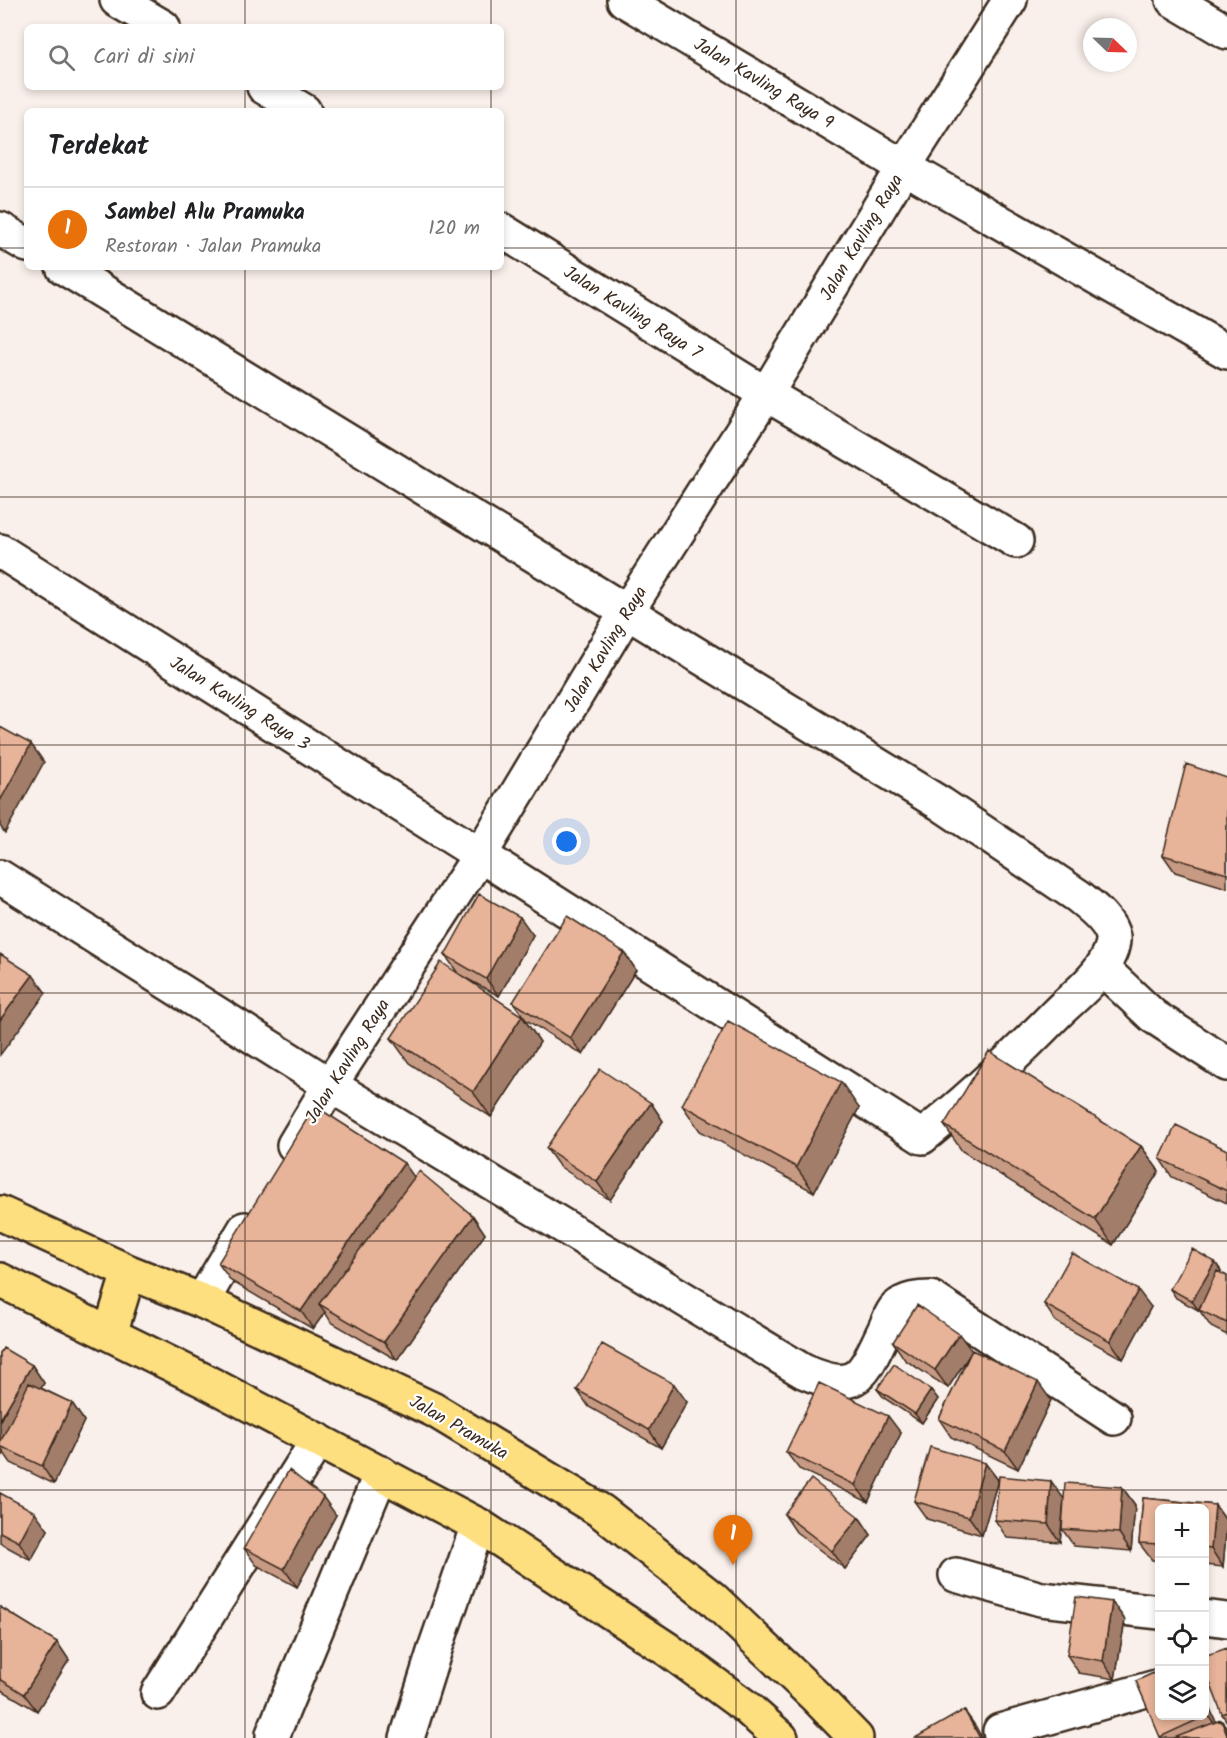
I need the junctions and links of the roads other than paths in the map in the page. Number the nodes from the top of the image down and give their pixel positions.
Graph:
1 (117, 0) edge
2 (624, 0) edge
3 (1011, 0) edge
4 (1173, 0) edge
5 (158, 24) edge
6 (1227, 32) edge
7 (269, 90) edge
8 (299, 108) edge
9 (904, 167) junction
10 (0, 230) edge
11 (504, 233) edge
12 (24, 243) edge
13 (68, 270) edge
14 (1227, 352) edge
15 (766, 394) junction
16 (1016, 542) dead end
17 (0, 551) edge
18 (626, 613) junction
19 (480, 855) junction
20 (0, 877) edge
21 (1102, 968) junction
22 (1227, 1064) edge
23 (330, 1085) junction
24 (281, 1168) edge
25 (263, 1199) edge
26 (0, 1213) edge
27 (129, 1272) junction
28 (0, 1280) edge
29 (202, 1301) junction
30 (110, 1334) junction
31 (1114, 1418) dead end
32 (318, 1440) junction
33 (381, 1473) junction
34 (478, 1526) junction
35 (956, 1575) dead end
36 (1155, 1611) edge
37 (1209, 1618) edge
38 (1227, 1620) edge
39 (1155, 1687) edge
40 (158, 1693) dead end
41 (1000, 1731) dead end
42 (272, 1737) edge
43 (407, 1738) edge
44 (781, 1738) edge
45 (856, 1738) edge

1 - 5 street
2 - 9 street, Jalan Kavling Raya 9
3 - 9 street, Jalan Kavling Raya
4 - 6 street
7 - 8 street
9 - 14 street, Jalan Kavling Raya 9
9 - 15 street, Jalan Kavling Raya
10 - 12 street
11 - 15 street, Jalan Kavling Raya 7
13 - 18 street
15 - 16 street, Jalan Kavling Raya 7
15 - 18 street, Jalan Kavling Raya
17 - 19 street, Jalan Kavling Raya 3
18 - 19 street, Jalan Kavling Raya
18 - 21 street
19 - 21 street, Jalan Kavling Raya 3
19 - 23 street, Jalan Kavling Raya
20 - 23 street
21 - 22 street
23 - 24 street, Jalan Kavling Raya
23 - 31 street
25 - 29 street
26 - 27 main road, Jalan Pramuka
27 - 29 main road, Jalan Pramuka
27 - 30 main road
28 - 30 main road
29 - 45 main road, Jalan Pramuka
30 - 32 main road
32 - 33 main road
32 - 40 street
33 - 34 main road
33 - 42 street
34 - 43 street
34 - 44 main road
35 - 36 street
37 - 38 street
39 - 41 street

